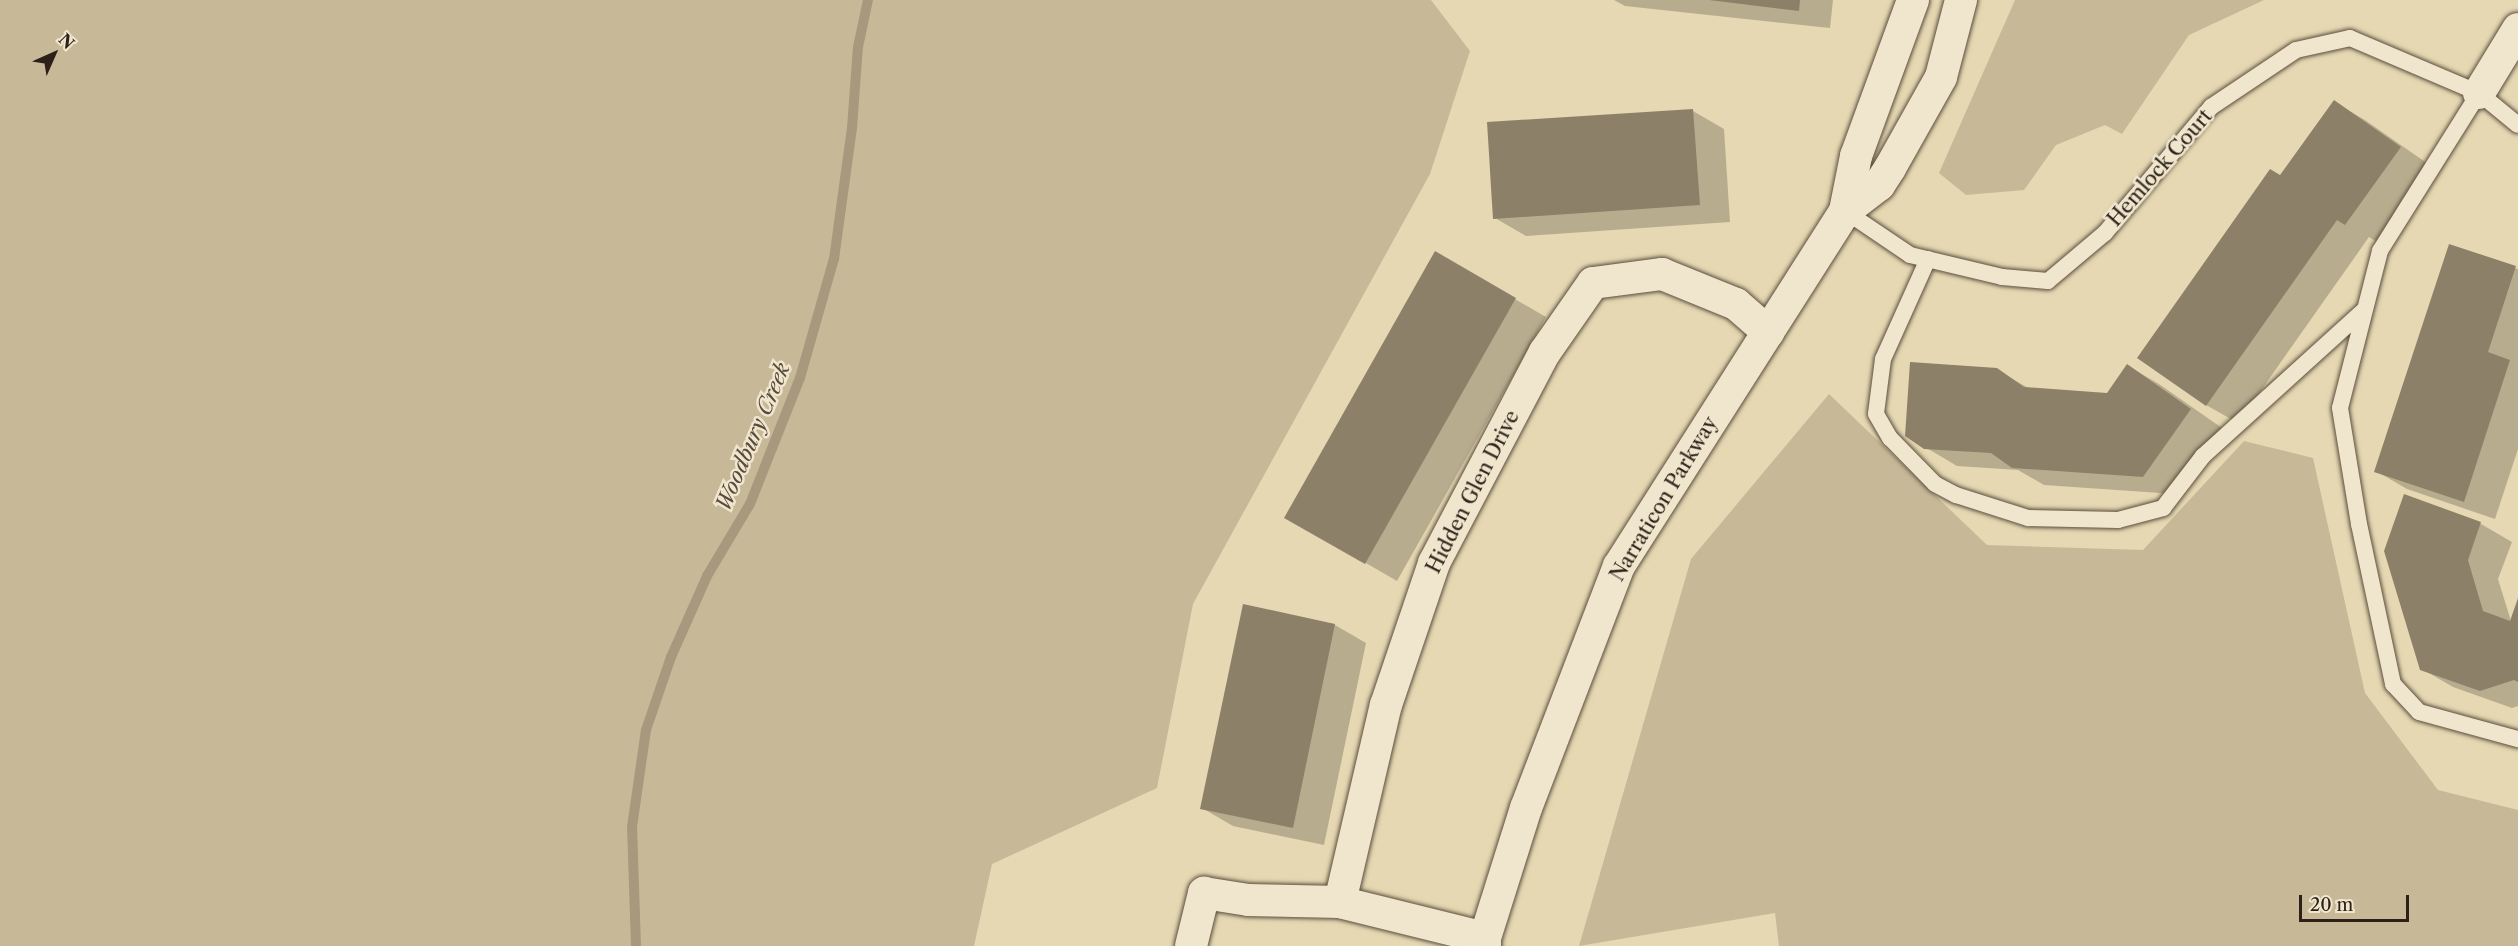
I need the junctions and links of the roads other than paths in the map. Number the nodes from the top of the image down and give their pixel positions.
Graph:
1 (1913, 0) edge
2 (1961, 0) edge
3 (2518, 29) edge
4 (2479, 93) junction
5 (2518, 125) edge
6 (1845, 211) junction
7 (1928, 259) junction
8 (2364, 310) junction
9 (1768, 333) junction
10 (2518, 739) edge
11 (1340, 902) junction
12 (1485, 942) edge
13 (1191, 946) edge

1 - 6 street, Narraticon Parkway
2 - 6 street, Narraticon Parkway
3 - 4 street
4 - 5 lane, Hemlock Court
4 - 7 lane, Hemlock Court
4 - 8 lane
6 - 7 lane, Hemlock Court
6 - 9 street, Narraticon Parkway
7 - 8 lane
8 - 10 lane
9 - 11 street, Hidden Glen Drive
9 - 12 street, Narraticon Parkway
11 - 12 street
11 - 13 street

